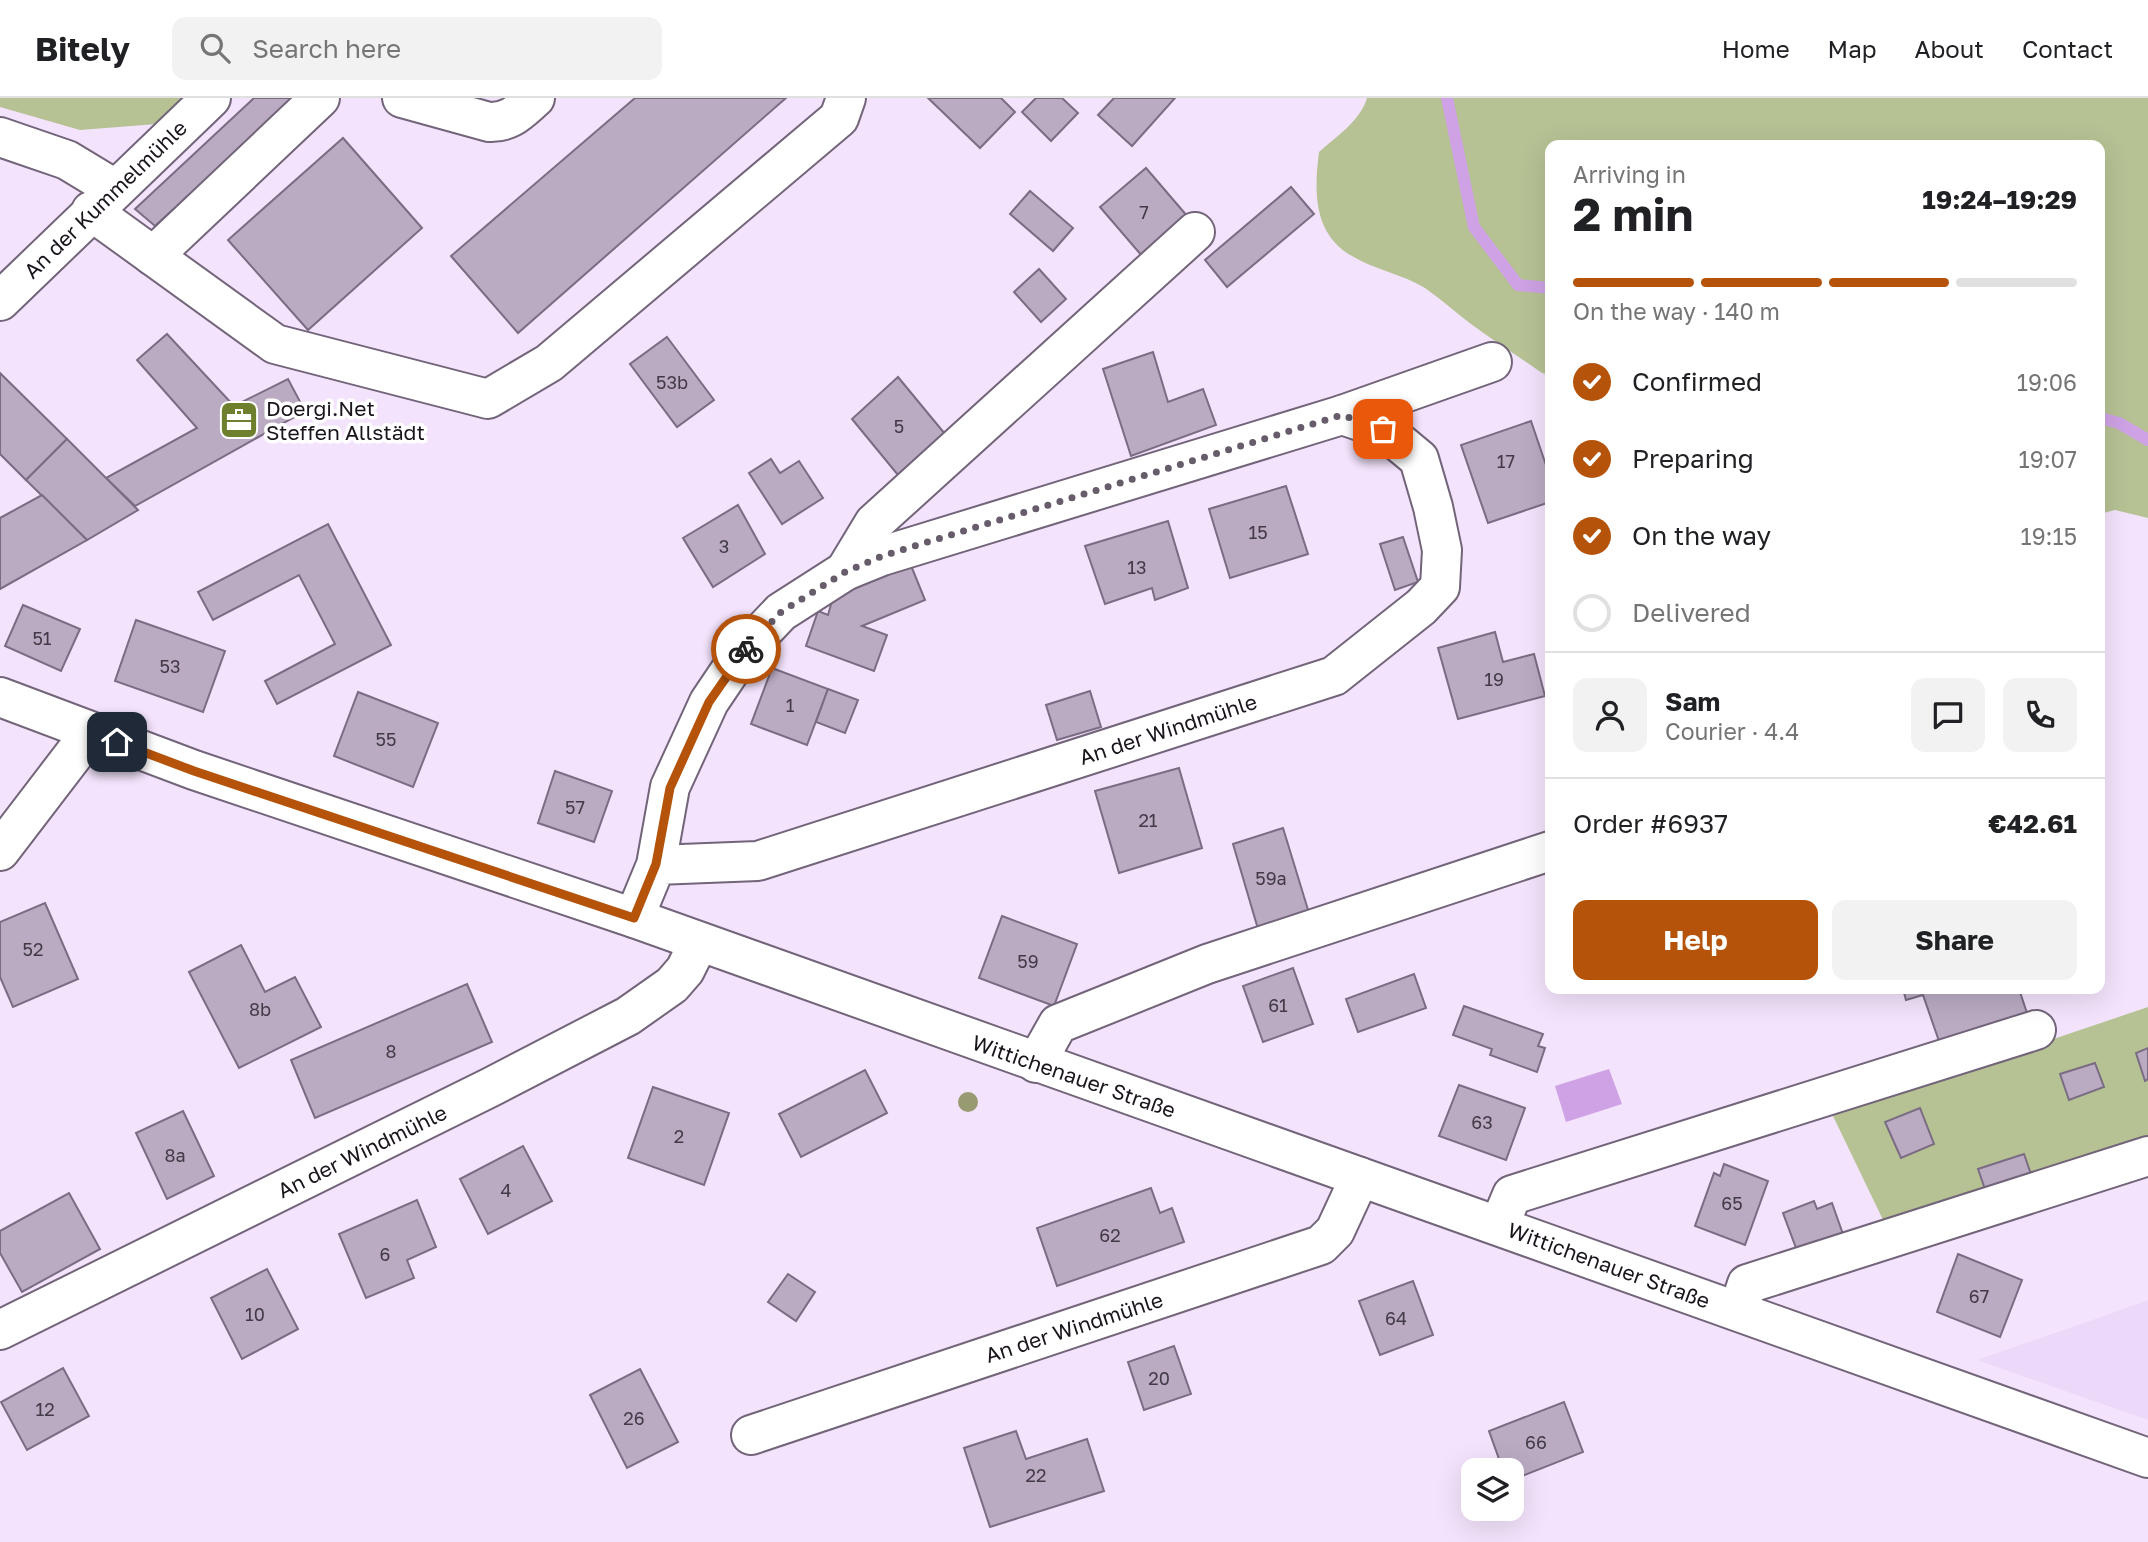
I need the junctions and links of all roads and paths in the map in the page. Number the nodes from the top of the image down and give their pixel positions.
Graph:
1 (211, 98) edge
2 (320, 98) edge
3 (402, 98) edge
4 (535, 98) edge
5 (846, 98) edge
6 (0, 137) edge
7 (103, 200) junction
8 (1195, 232) dead end
9 (153, 256) junction
10 (0, 301) edge
11 (1492, 362) dead end
12 (1342, 415) junction
13 (845, 572) junction
14 (0, 697) edge
15 (91, 732) junction
16 (0, 851) edge
17 (1545, 853) edge
18 (656, 864) junction
19 (634, 918) junction
20 (699, 942) junction
21 (2036, 1030) dead end
22 (1036, 1063) junction
23 (2148, 1156) edge
24 (1360, 1177) junction
25 (1499, 1226) junction
26 (1738, 1311) junction
27 (0, 1329) edge
28 (751, 1435) dead end
29 (2148, 1458) edge

1 - 7 street, An der Kummelmühle
2 - 9 street
3 - 4 street
5 - 9 street
6 - 7 street
7 - 9 street
7 - 10 street, An der Kummelmühle
8 - 13 street
11 - 12 street
12 - 13 street
12 - 18 street, An der Windmühle
13 - 18 street
14 - 15 street, Wittichenauer Straße
15 - 16 street
15 - 19 street, Wittichenauer Straße
17 - 22 street
18 - 19 street
19 - 20 street, Wittichenauer Straße
20 - 22 street, Wittichenauer Straße
20 - 27 street, An der Windmühle
21 - 25 street
22 - 24 street, Wittichenauer Straße
23 - 26 street
24 - 25 street, Wittichenauer Straße
24 - 28 street, An der Windmühle
25 - 26 street, Wittichenauer Straße
26 - 29 street, Wittichenauer Straße

